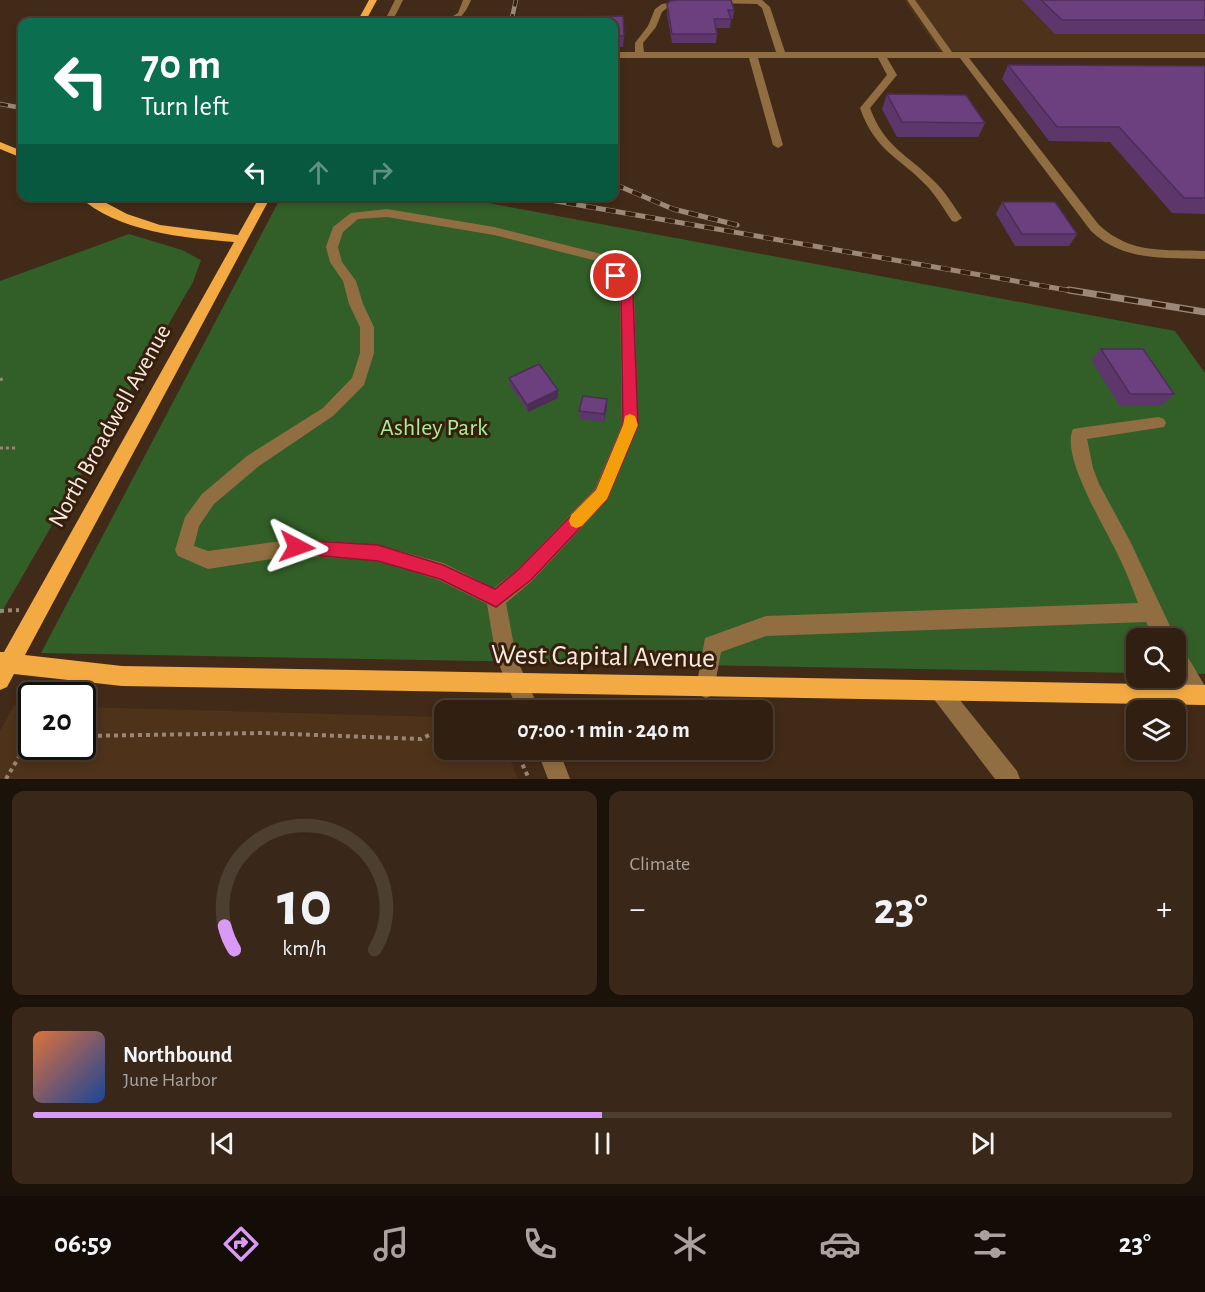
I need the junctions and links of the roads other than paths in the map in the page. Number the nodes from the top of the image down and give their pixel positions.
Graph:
1 (374, 0) edge
2 (399, 0) edge
3 (467, 0) edge
4 (911, 0) edge
5 (363, 18) edge
6 (390, 18) edge
7 (454, 18) edge
8 (618, 55) edge
9 (640, 55) junction
10 (1205, 55) edge
11 (753, 56) junction
12 (782, 56) junction
13 (882, 56) junction
14 (950, 57) junction
15 (964, 57) junction
16 (0, 145) edge
17 (777, 145) dead end
18 (18, 153) edge
19 (92, 201) edge
20 (263, 201) edge
21 (956, 218) dead end
22 (241, 239) junction
23 (1205, 255) edge
24 (1158, 423) dead end
25 (496, 599) junction
26 (1150, 612) junction
27 (1159, 628) edge
28 (3, 668) edge
29 (1186, 671) edge
30 (515, 684) junction
31 (706, 688) junction
32 (940, 691) junction
33 (1202, 695) edge
34 (524, 700) edge
35 (552, 760) edge
36 (559, 779) edge
37 (1009, 779) edge

1 - 5 main road
2 - 6 street
3 - 7 street
4 - 14 street
8 - 9 street
9 - 11 street
9 - 12 street
10 - 15 street
11 - 12 street
11 - 17 street
12 - 13 street
13 - 14 street
13 - 21 street
14 - 15 street
15 - 23 street
16 - 18 main road
19 - 22 main road
20 - 22 main road, North Broadwell Avenue
22 - 28 main road, North Broadwell Avenue
24 - 26 street
25 - 25 street
25 - 30 street
26 - 27 street
26 - 31 street
28 - 30 main road, West Capital Avenue
29 - 33 street
30 - 31 main road, West Capital Avenue
30 - 34 street
31 - 32 main road, West Capital Avenue
32 - 33 main road, West Capital Avenue
32 - 37 street
35 - 36 street

